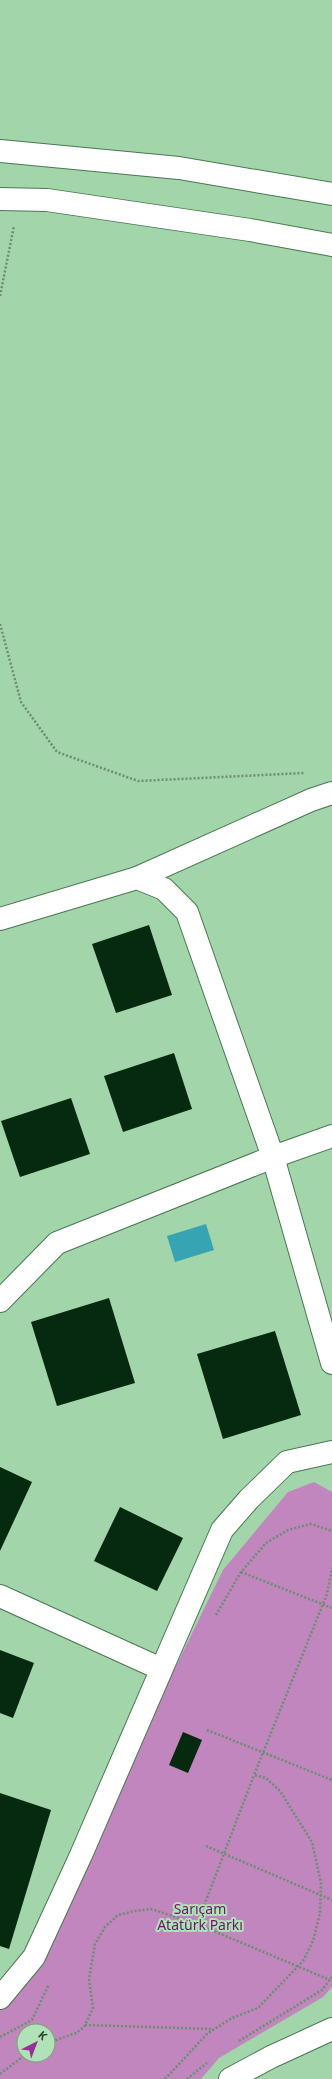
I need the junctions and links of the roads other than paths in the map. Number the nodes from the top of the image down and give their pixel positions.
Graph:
1 (0, 151) edge
2 (332, 194) edge
3 (9, 199) edge
4 (332, 245) edge
5 (332, 793) edge
6 (137, 878) junction
7 (0, 920) edge
8 (332, 1136) edge
9 (273, 1157) junction
10 (0, 1301) edge
11 (332, 1363) edge
12 (332, 1452) edge
13 (0, 1596) edge
14 (161, 1669) junction
15 (0, 1998) edge
16 (332, 2029) edge
17 (230, 2079) edge

1 - 2 street
3 - 4 street
5 - 6 street
6 - 7 street
6 - 9 street
8 - 9 street
9 - 10 street
9 - 11 street
12 - 14 street
13 - 14 street
14 - 15 street
16 - 17 street

